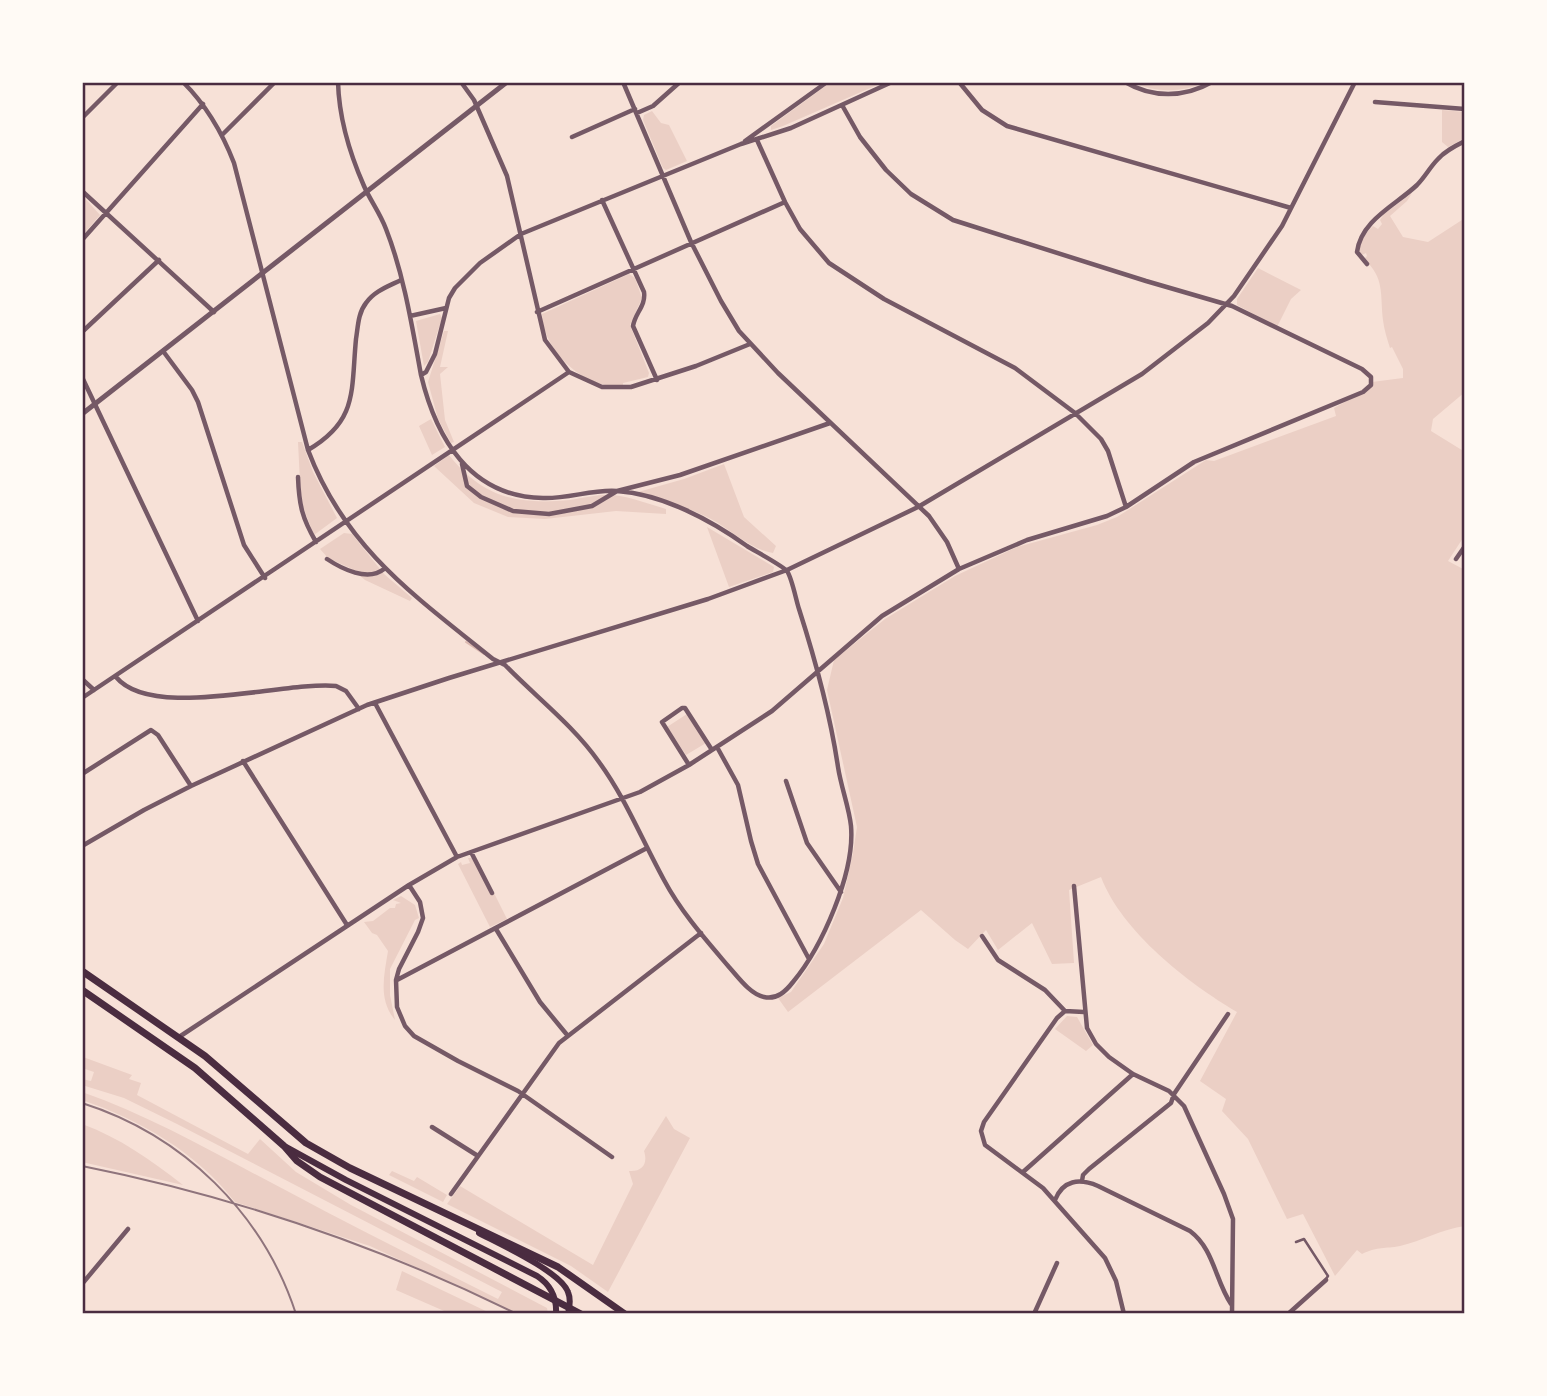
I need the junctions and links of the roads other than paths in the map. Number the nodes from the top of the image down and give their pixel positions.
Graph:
1 (118, 82) edge
2 (183, 82) edge
3 (275, 82) edge
4 (338, 82) edge
5 (461, 82) edge
6 (507, 82) edge
7 (623, 82) edge
8 (680, 82) edge
9 (827, 82) edge
10 (892, 82) edge
11 (959, 82) edge
12 (1125, 82) edge
13 (1212, 82) edge
14 (1356, 82) edge
15 (1375, 102) dead end
16 (203, 104) junction
17 (842, 105) junction
18 (477, 106) junction
19 (1465, 109) edge
20 (636, 111) junction
21 (82, 118) edge
22 (222, 135) junction
23 (572, 136) dead end
24 (757, 140) junction
25 (1465, 141) edge
26 (741, 144) junction
27 (664, 177) junction
28 (82, 191) edge
29 (367, 193) junction
30 (603, 200) junction
31 (785, 202) junction
32 (1291, 208) junction
33 (106, 212) junction
34 (521, 234) junction
35 (82, 240) edge
36 (691, 242) junction
37 (159, 260) junction
38 (1367, 264) dead end
39 (633, 269) junction
40 (262, 275) junction
41 (401, 280) junction
42 (1226, 305) junction
43 (446, 308) junction
44 (214, 312) junction
45 (537, 312) junction
46 (410, 316) junction
47 (82, 332) edge
48 (750, 345) junction
49 (163, 351) junction
50 (569, 372) junction
51 (421, 375) junction
52 (82, 377) edge
53 (657, 380) junction
54 (95, 405) junction
55 (1075, 413) junction
56 (82, 414) edge
57 (830, 423) junction
58 (308, 450) junction
59 (452, 450) junction
60 (461, 463) junction
61 (298, 477) dead end
62 (617, 491) junction
63 (918, 507) junction
64 (1126, 507) junction
65 (346, 522) junction
66 (316, 542) junction
67 (1465, 546) edge
68 (327, 559) dead end
69 (1457, 559) dead end
70 (384, 569) junction
71 (959, 569) junction
72 (787, 570) junction
73 (265, 578) junction
74 (198, 621) junction
75 (500, 662) junction
76 (819, 668) junction
77 (116, 677) junction
78 (83, 678) edge
79 (94, 690) junction
80 (82, 698) edge
81 (375, 703) junction
82 (359, 709) junction
83 (715, 749) junction
84 (243, 761) junction
85 (689, 765) junction
86 (82, 774) edge
87 (786, 781) dead end
88 (191, 786) junction
89 (623, 798) junction
90 (82, 846) edge
91 (647, 848) junction
92 (471, 852) junction
93 (457, 857) junction
94 (409, 885) junction
95 (1074, 886) dead end
96 (841, 892) junction
97 (492, 893) dead end
98 (347, 925) junction
99 (495, 929) junction
100 (701, 933) junction
101 (982, 936) dead end
102 (809, 959) junction
103 (82, 971) edge
104 (396, 980) junction
105 (82, 990) edge
106 (1065, 1011) junction
107 (1084, 1012) junction
108 (1228, 1014) dead end
109 (568, 1036) junction
110 (179, 1037) junction
111 (1133, 1074) junction
112 (521, 1093) junction
113 (1174, 1094) junction
114 (432, 1127) dead end
115 (284, 1146) junction
116 (478, 1156) junction
117 (612, 1157) dead end
118 (1023, 1172) junction
119 (1082, 1181) junction
120 (451, 1194) dead end
121 (1055, 1200) junction
122 (460, 1222) junction
123 (128, 1229) dead end
124 (1296, 1242) dead end
125 (1057, 1263) dead end
126 (1326, 1280) joint
127 (82, 1284) edge
128 (1232, 1306) junction
129 (555, 1314) edge
130 (568, 1314) edge
131 (581, 1314) edge
132 (625, 1314) edge
133 (1034, 1314) edge
134 (1124, 1314) edge
135 (1232, 1314) edge
136 (1288, 1314) edge

1 - 21 street
2 - 16 street
3 - 22 street
4 - 29 street
5 - 18 street
6 - 18 street
7 - 20 street
8 - 20 street
9 - 26 street
10 - 17 street
11 - 32 street
12 - 13 street
14 - 32 street
15 - 19 street
16 - 22 street
16 - 33 street
17 - 24 street
17 - 42 street
18 - 29 street
18 - 34 street
20 - 23 street
20 - 27 street
22 - 40 street
24 - 26 street
24 - 31 street
25 - 38 street
26 - 27 street
27 - 30 street
27 - 36 street
28 - 33 street
29 - 40 street
29 - 41 street
30 - 34 street
30 - 39 street
31 - 36 street
31 - 55 street
32 - 42 street
33 - 35 street
33 - 37 street
34 - 43 street
34 - 45 street
36 - 39 street
36 - 48 street
37 - 44 street
37 - 47 street
39 - 45 street
39 - 53 street
40 - 44 street
40 - 58 street
41 - 46 street
41 - 58 street
42 - 55 street
42 - 64 street
43 - 46 street
43 - 51 street
44 - 49 street
45 - 50 street
46 - 51 street
48 - 53 street
48 - 57 street
49 - 54 street
49 - 73 street
50 - 53 street
50 - 59 street
51 - 59 street
52 - 54 street
54 - 56 street
54 - 74 street
55 - 63 street
55 - 64 street
57 - 62 street
57 - 63 street
58 - 65 street
59 - 60 street
59 - 65 street
60 - 62 street
60 - 62 street
61 - 66 street
62 - 72 street
63 - 71 street
63 - 72 street
64 - 71 street
65 - 66 street
65 - 70 street
66 - 73 street
67 - 69 street
68 - 70 street
70 - 75 street
71 - 76 street
72 - 75 street
72 - 76 street
73 - 74 street
74 - 77 street
75 - 81 street
75 - 89 street
76 - 83 street
76 - 96 street
77 - 79 street
77 - 82 street
78 - 79 street
79 - 80 street
81 - 82 street
81 - 93 street
82 - 84 street
83 - 85 street
83 - 85 street
83 - 102 street
84 - 88 street
84 - 98 street
85 - 89 street
86 - 88 street
87 - 96 street
88 - 90 street
89 - 91 street
89 - 92 street
91 - 99 street
91 - 100 street
92 - 93 street
92 - 97 street
93 - 94 street
94 - 98 street
94 - 104 street
95 - 107 street
96 - 102 street
98 - 110 street
99 - 104 street
99 - 109 street
100 - 102 street
100 - 109 street
101 - 106 street
103 - 110 main road
104 - 112 street
105 - 115 main road
106 - 107 street
106 - 118 street
107 - 111 street
108 - 113 street
109 - 112 street
110 - 122 main road
111 - 113 street
111 - 118 street
112 - 116 street
112 - 117 street
113 - 119 street
113 - 128 street
114 - 116 street
115 - 129 main road
115 - 131 main road
116 - 120 street
118 - 121 street
119 - 121 street
119 - 128 street
121 - 134 street
122 - 130 main road
122 - 132 main road
123 - 127 street
124 - 126 lane
125 - 133 street
126 - 136 street
128 - 135 street

